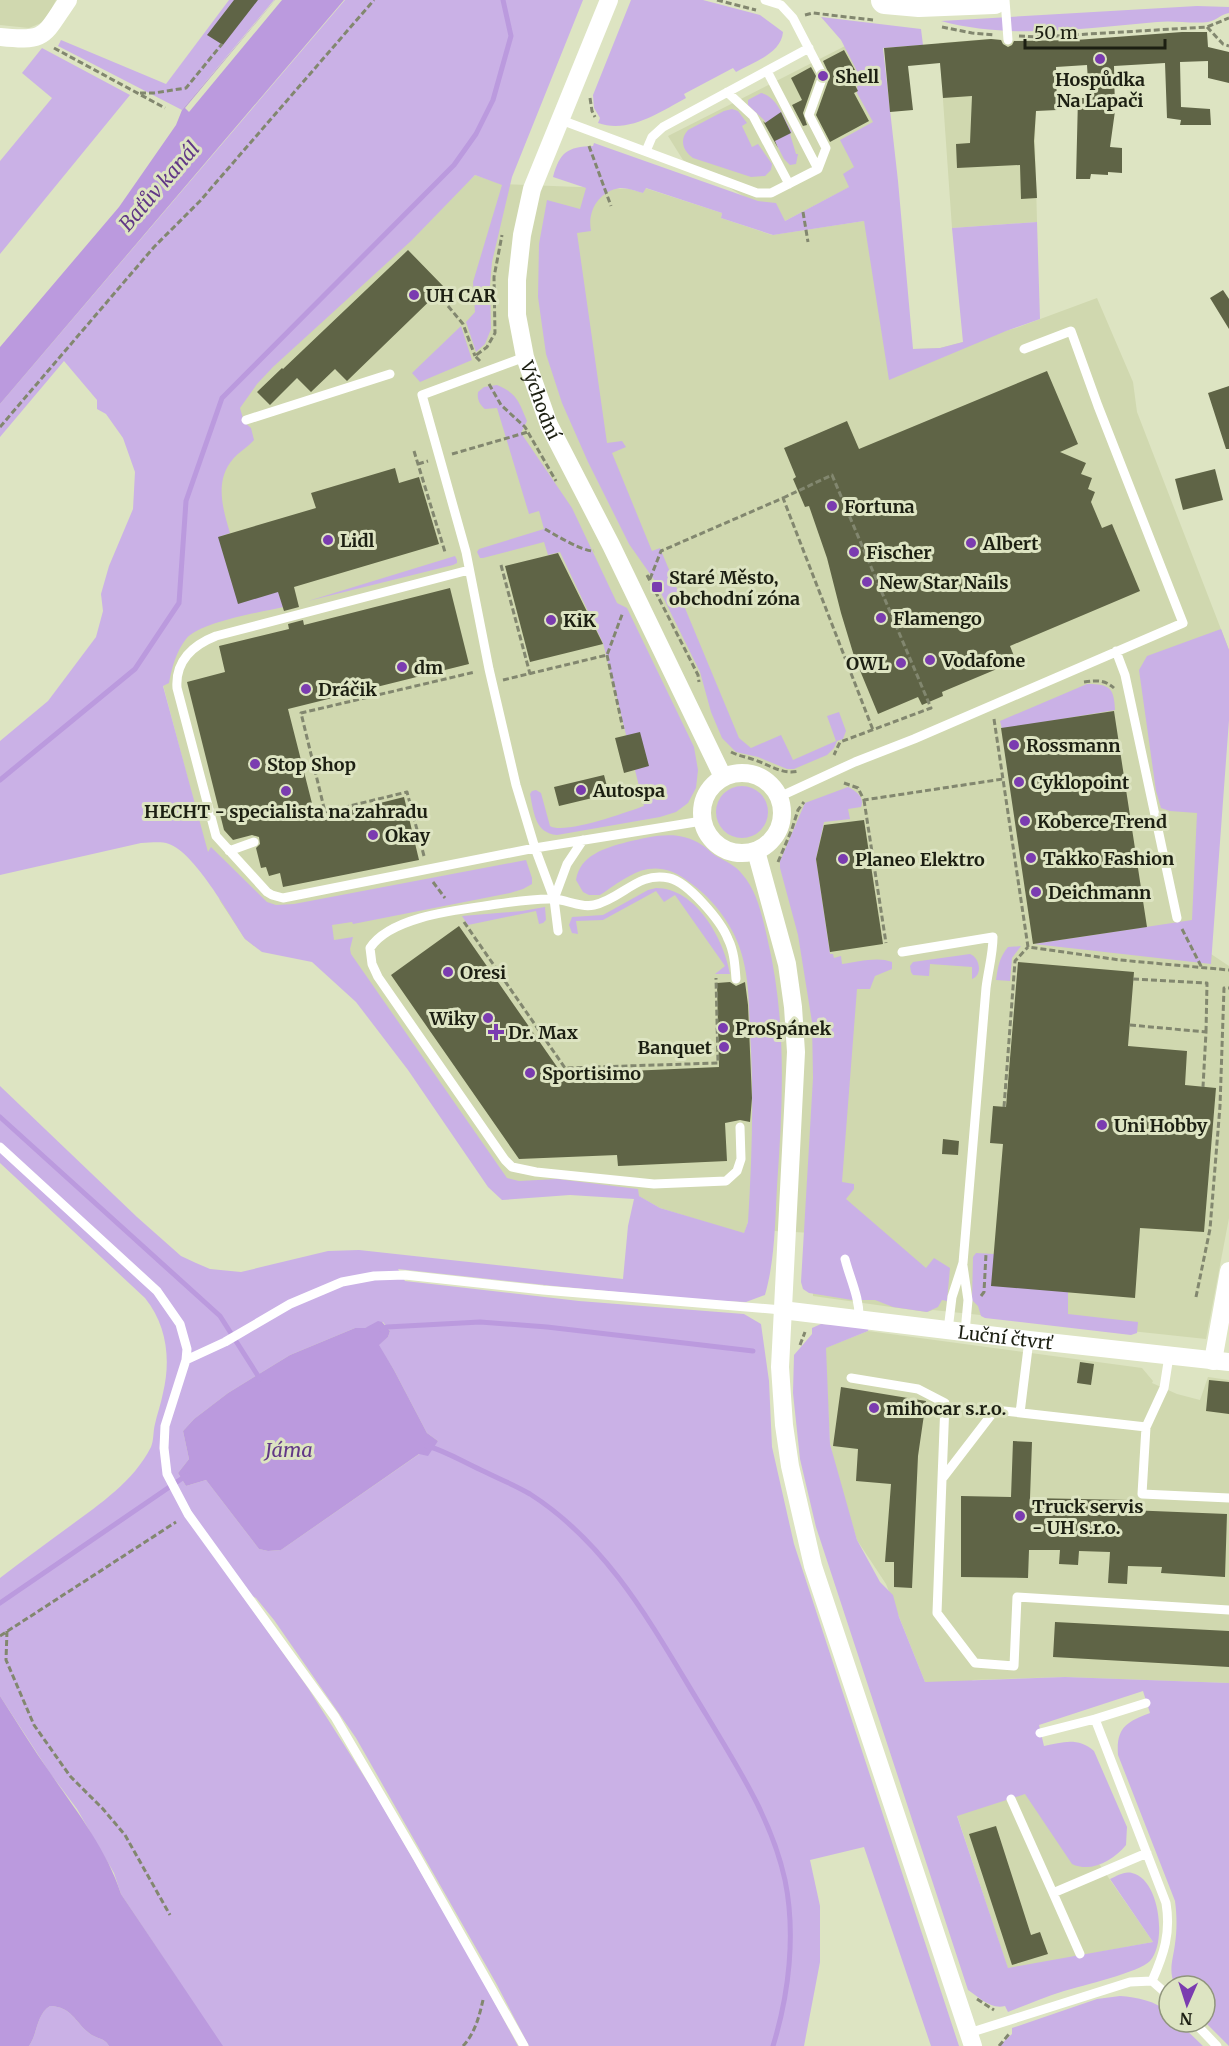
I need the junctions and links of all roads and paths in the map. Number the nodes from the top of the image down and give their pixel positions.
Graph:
1 (68, 0) edge
2 (374, 0) edge
3 (609, 0) edge
4 (765, 0) edge
5 (885, 0) edge
6 (994, 0) edge
7 (1005, 0) edge
8 (955, 1) edge
9 (1207, 27) dead end
10 (0, 37) edge
11 (38, 37) junction
12 (1008, 40) dead end
13 (222, 44) dead end
14 (1229, 46) edge
15 (809, 48) junction
16 (767, 71) junction
17 (727, 92) junction
18 (137, 93) junction
19 (591, 93) dead end
20 (165, 108) dead end
21 (561, 120) junction
22 (591, 131) junction
23 (646, 151) junction
24 (818, 169) junction
25 (789, 184) junction
26 (611, 206) dead end
27 (803, 212) dead end
28 (502, 234) dead end
29 (808, 242) dead end
30 (448, 306) dead end
31 (1024, 349) dead end
32 (475, 356) junction
33 (525, 357) junction
34 (484, 372) junction
35 (390, 374) dead end
36 (246, 420) dead end
37 (0, 427) edge
38 (528, 432) junction
39 (414, 451) dead end
40 (439, 458) junction
41 (418, 464) junction
42 (558, 485) dead end
43 (783, 498) junction
44 (544, 529) dead end
45 (445, 552) dead end
46 (597, 552) dead end
47 (501, 565) dead end
48 (643, 569) dead end
49 (469, 570) junction
50 (650, 579) junction
51 (619, 603) dead end
52 (1116, 651) junction
53 (607, 655) junction
54 (530, 674) junction
55 (492, 682) junction
56 (700, 685) dead end
57 (1075, 686) dead end
58 (992, 705) junction
59 (1132, 710) junction
60 (623, 729) dead end
61 (873, 730) junction
62 (729, 751) dead end
63 (830, 758) dead end
64 (723, 777) junction
65 (1003, 779) junction
66 (810, 782) junction
67 (835, 787) dead end
68 (779, 797) junction
69 (864, 800) junction
70 (702, 821) junction
71 (583, 840) junction
72 (254, 842) dead end
73 (535, 848) junction
74 (229, 850) junction
75 (756, 851) junction
76 (431, 858) dead end
77 (777, 868) dead end
78 (424, 870) junction
79 (554, 899) junction
80 (456, 910) junction
81 (1177, 918) joint
82 (558, 931) dead end
83 (886, 943) dead end
84 (1028, 947) junction
85 (902, 952) dead end
86 (1202, 968) junction
87 (1229, 970) edge
88 (716, 978) dead end
89 (736, 979) dead end
90 (1133, 979) dead end
91 (1229, 988) edge
92 (1130, 1025) dead end
93 (1206, 1032) junction
94 (1221, 1070) junction
95 (1229, 1070) edge
96 (1203, 1087) dead end
97 (1004, 1107) dead end
98 (740, 1126) dead end
99 (0, 1147) edge
100 (987, 1254) dead end
101 (845, 1259) dead end
102 (963, 1263) junction
103 (1229, 1271) edge
104 (1196, 1297) dead end
105 (980, 1298) dead end
106 (782, 1310) junction
107 (807, 1313) junction
108 (859, 1319) junction
109 (956, 1331) junction
110 (1029, 1340) junction
111 (798, 1353) dead end
112 (1169, 1356) junction
113 (186, 1360) junction
114 (1221, 1361) edge
115 (851, 1378) dead end
116 (1020, 1413) junction
117 (1146, 1427) junction
118 (942, 1479) junction
119 (1229, 1498) edge
120 (188, 1514) junction
121 (1229, 1610) edge
122 (7, 1631) junction
123 (0, 1636) edge
124 (1146, 1703) dead end
125 (1095, 1719) junction
126 (1040, 1733) dead end
127 (1011, 1799) dead end
128 (1147, 1852) junction
129 (1053, 1893) junction
130 (170, 1915) dead end
131 (1080, 1954) dead end
132 (486, 1978) junction
133 (1152, 1982) junction
134 (1157, 1986) edge
135 (976, 1998) dead end
136 (1006, 2022) junction
137 (1206, 2034) edge
138 (971, 2040) edge
139 (463, 2046) edge
140 (524, 2046) edge
141 (999, 2046) edge
142 (1217, 2046) edge

1 - 11 street
2 - 37 path
3 - 21 street, Východní
4 - 15 lane
5 - 8 main road
6 - 8 main road
7 - 12 lane
9 - 14 path
10 - 11 street
11 - 18 path
13 - 18 path
15 - 16 lane
15 - 24 lane
16 - 17 lane
16 - 24 lane
17 - 23 lane
17 - 25 lane
18 - 20 path
19 - 22 path
21 - 22 lane
21 - 33 street, Východní
22 - 23 lane
22 - 26 path
23 - 25 lane
24 - 25 lane
27 - 29 path
28 - 32 path
30 - 32 path
31 - 52 lane
32 - 34 path
33 - 34 lane
33 - 64 street, Východní
34 - 38 path
34 - 40 lane
35 - 36 lane
38 - 40 path
38 - 42 path
39 - 41 path
40 - 41 path
40 - 49 lane
41 - 45 path
43 - 50 path
43 - 61 path
43 - 61 path
44 - 46 path
47 - 54 path
48 - 50 path
49 - 55 lane
49 - 74 lane
50 - 56 path
51 - 53 path
52 - 58 lane
52 - 59 lane
53 - 54 path
53 - 60 path
54 - 55 path
55 - 73 lane
55 - 76 path
57 - 59 path
58 - 65 path
58 - 66 lane
59 - 81 lane
61 - 63 path
62 - 66 path
64 - 68 street
64 - 70 street
65 - 69 path
65 - 84 path
66 - 68 lane
66 - 77 path
67 - 69 path
68 - 75 street
69 - 83 path
70 - 71 lane
70 - 75 street
71 - 73 lane
71 - 79 lane
72 - 74 lane
73 - 78 lane
73 - 79 lane
74 - 78 lane
75 - 106 street
78 - 80 path
79 - 80 lane
79 - 82 lane
79 - 89 lane
80 - 88 path
80 - 98 lane
81 - 86 path
84 - 86 path
84 - 97 path
85 - 102 lane
86 - 87 path
90 - 93 path
91 - 94 path
92 - 93 path
93 - 96 path
94 - 95 path
94 - 104 path
99 - 113 lane
100 - 105 path
101 - 108 lane
102 - 109 lane
102 - 109 lane
103 - 114 street
106 - 107 street, Luční čtvrť
106 - 113 lane
106 - 138 street
107 - 108 street, Luční čtvrť
107 - 111 path
108 - 109 street, Luční čtvrť
109 - 110 street, Luční čtvrť
110 - 112 street, Luční čtvrť
110 - 116 lane
112 - 114 street, Luční čtvrť
112 - 117 lane
113 - 120 lane
115 - 118 lane
116 - 117 lane
116 - 118 lane
117 - 119 lane
118 - 121 lane
120 - 122 path
120 - 132 lane
122 - 123 path
122 - 130 path
124 - 125 lane
125 - 126 lane
125 - 128 lane
127 - 129 lane
128 - 129 lane
128 - 133 lane
129 - 131 lane
132 - 139 path
132 - 140 lane
133 - 134 lane
133 - 136 lane
135 - 136 path
136 - 138 lane
136 - 141 path
137 - 142 lane

